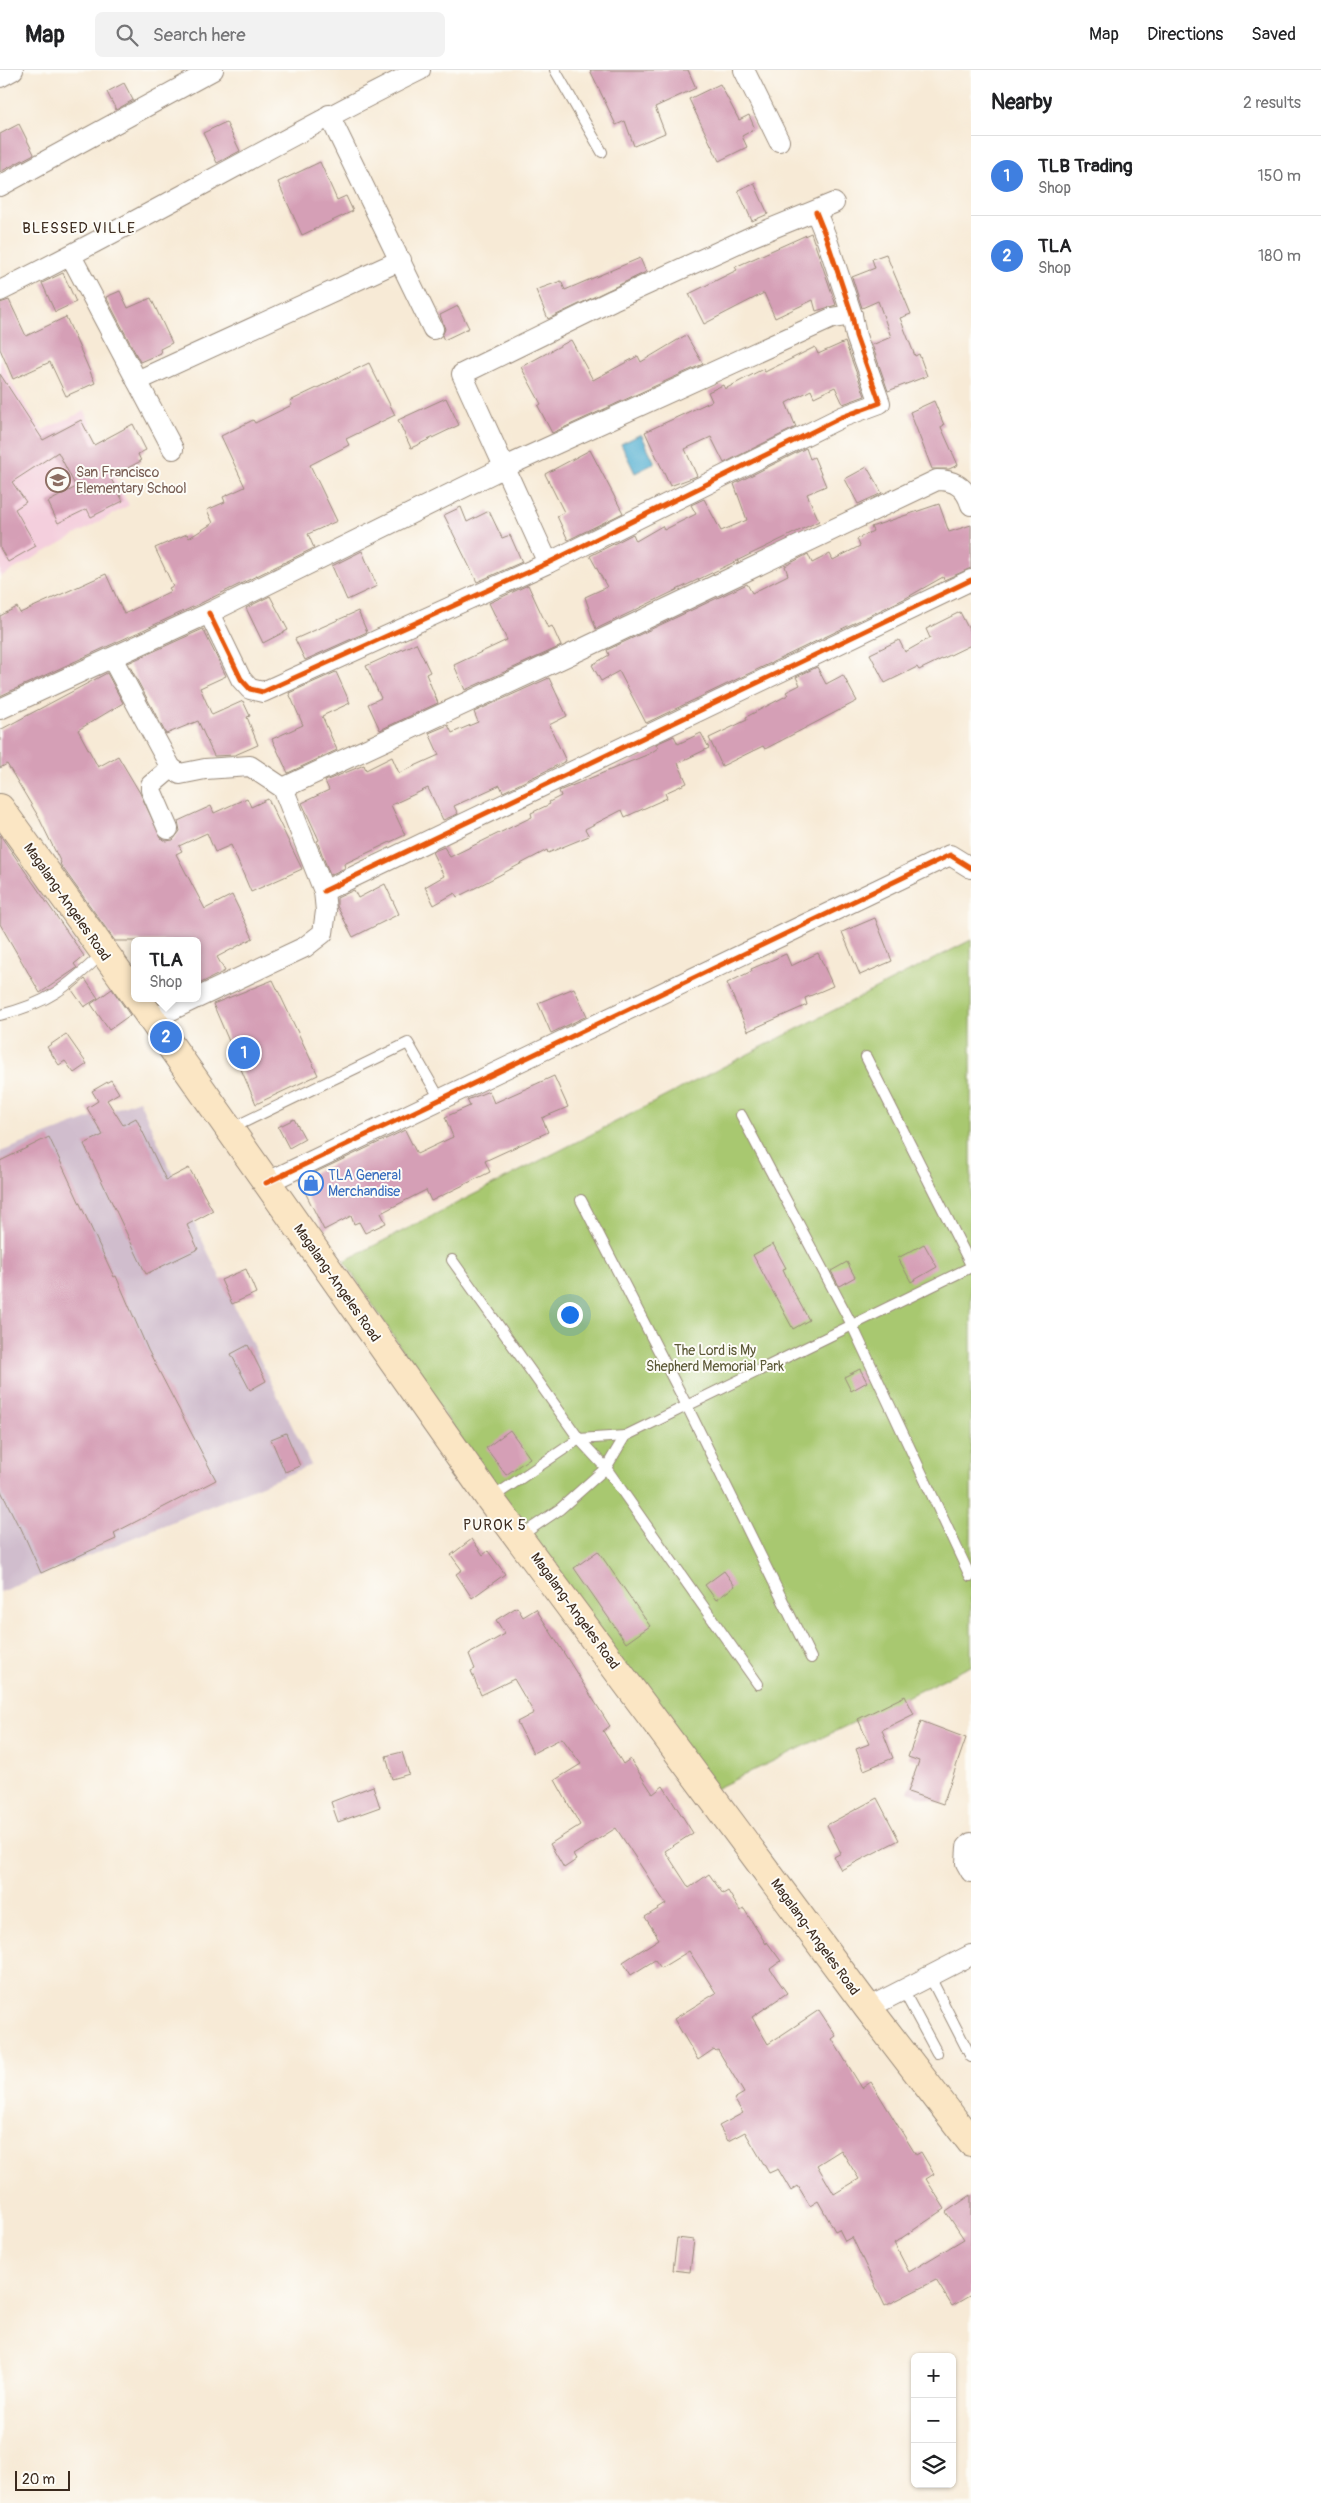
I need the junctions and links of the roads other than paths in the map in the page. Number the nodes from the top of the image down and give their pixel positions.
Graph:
1 (13, 70) edge
2 (213, 70) edge
3 (420, 70) edge
4 (554, 70) edge
5 (744, 70) edge
6 (0, 77) edge
7 (329, 115) junction
8 (780, 141) dead end
9 (602, 152) dead end
10 (0, 186) edge
11 (834, 204) dead end
12 (816, 212) junction
13 (71, 256) junction
14 (401, 260) junction
15 (0, 291) edge
16 (852, 315) junction
17 (433, 329) dead end
18 (137, 382) junction
19 (173, 449) dead end
20 (505, 467) junction
21 (971, 505) edge
22 (548, 563) junction
23 (971, 580) edge
24 (209, 613) junction
25 (112, 658) junction
26 (0, 709) edge
27 (171, 768) junction
28 (283, 788) junction
29 (0, 808) edge
30 (168, 829) dead end
31 (971, 868) edge
32 (324, 891) junction
33 (103, 953) junction
34 (131, 990) edge
35 (201, 996) edge
36 (178, 1002) edge
37 (145, 1009) edge
38 (0, 1015) edge
39 (866, 1057) dead end
40 (440, 1099) junction
41 (741, 1115) dead end
42 (229, 1130) junction
43 (266, 1183) junction
44 (581, 1200) dead end
45 (452, 1260) dead end
46 (971, 1266) edge
47 (852, 1325) junction
48 (688, 1406) junction
49 (625, 1436) junction
50 (579, 1439) junction
51 (606, 1468) junction
52 (490, 1499) junction
53 (520, 1536) junction
54 (970, 1576) dead end
55 (811, 1658) dead end
56 (758, 1684) dead end
57 (971, 1843) edge
58 (971, 1872) edge
59 (971, 1956) edge
60 (930, 1977) junction
61 (904, 1990) junction
62 (868, 2008) junction
63 (937, 2053) dead end
64 (971, 2057) edge
65 (971, 2142) edge

1 - 6 street
2 - 10 street
3 - 7 street
4 - 9 lane
5 - 8 street
7 - 13 street
7 - 14 street
11 - 12 street
12 - 16 street
12 - 20 street
13 - 15 street
13 - 18 street
14 - 17 street
14 - 18 street
16 - 20 street
16 - 22 street
18 - 19 street
20 - 22 street
20 - 24 street
21 - 28 street
22 - 24 street
23 - 32 street
24 - 25 street
25 - 26 street
25 - 27 street
27 - 28 street
27 - 30 street
28 - 32 street
29 - 33 main road, Magalang-Angeles Road
31 - 40 street
32 - 35 street
33 - 34 main road, Magalang-Angeles Road
33 - 38 lane
36 - 37 street
37 - 42 main road, Magalang-Angeles Road
39 - 46 lane
40 - 42 lane
40 - 43 street
41 - 47 lane
42 - 43 main road, Magalang-Angeles Road
43 - 52 main road, Magalang-Angeles Road
44 - 48 lane
45 - 50 lane
46 - 47 lane
47 - 48 lane
47 - 54 lane
48 - 49 lane
48 - 55 lane
49 - 50 lane
49 - 51 lane
50 - 51 lane
50 - 52 lane
51 - 53 lane
51 - 56 lane
52 - 53 main road, Magalang-Angeles Road
53 - 62 main road, Magalang-Angeles Road
57 - 58 street
59 - 60 street
60 - 61 street
60 - 64 lane
61 - 62 street
61 - 63 lane
62 - 65 main road, Magalang-Angeles Road

